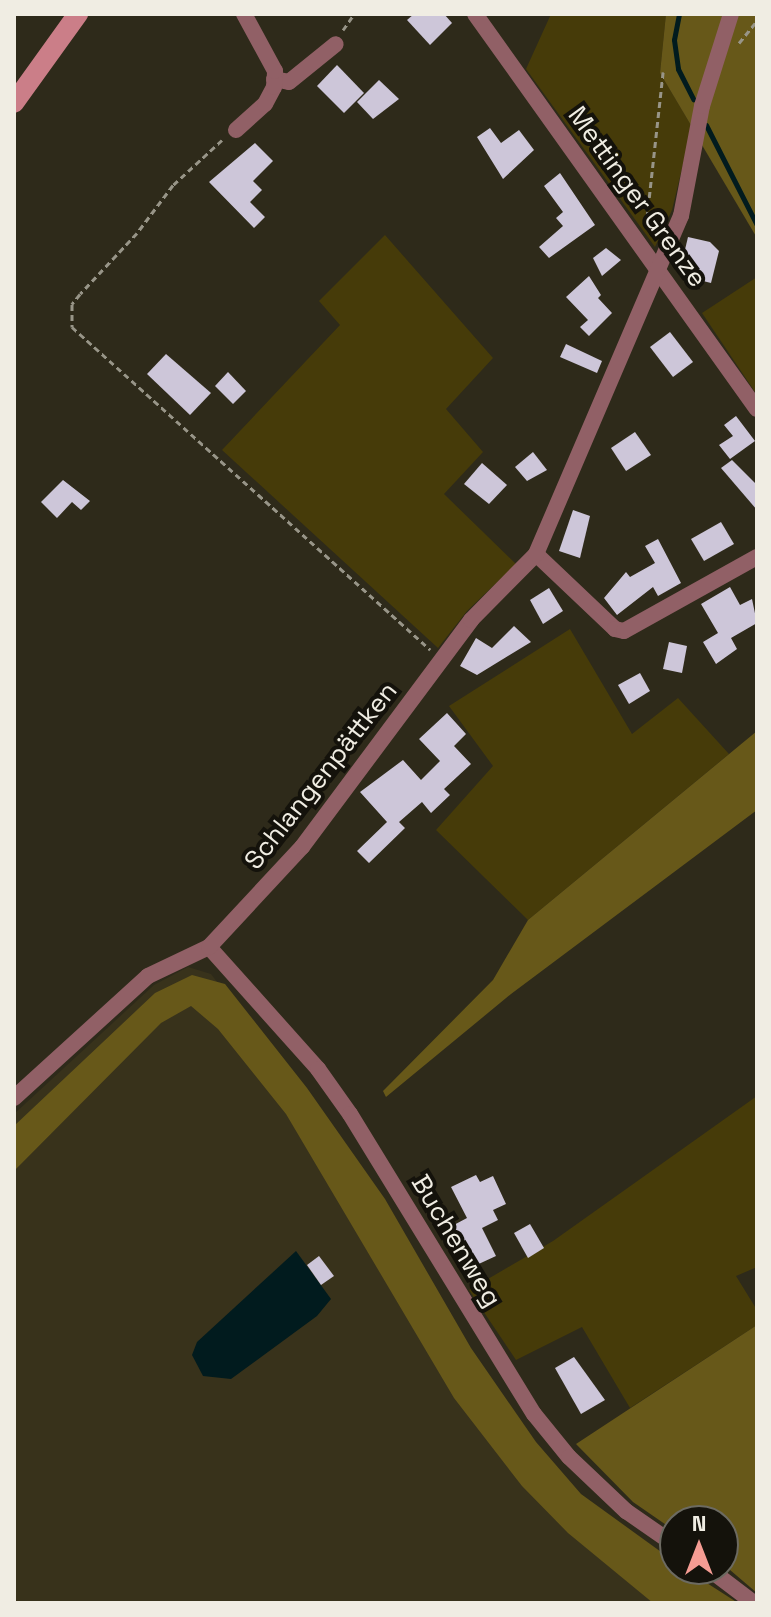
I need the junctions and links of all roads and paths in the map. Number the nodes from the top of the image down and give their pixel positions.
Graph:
1 (78, 14) edge
2 (244, 14) edge
3 (354, 14) edge
4 (475, 14) edge
5 (731, 14) edge
6 (336, 44) joint
7 (663, 72) dead end
8 (274, 79) junction
9 (14, 103) edge
10 (236, 130) joint
11 (644, 247) junction
12 (656, 264) junction
13 (757, 409) edge
14 (536, 554) junction
15 (757, 557) edge
16 (435, 668) junction
17 (209, 947) junction
18 (14, 1098) edge
19 (659, 1534) edge
20 (730, 1585) edge
21 (754, 1603) edge

1 - 9 street
2 - 8 street
3 - 6 path
4 - 11 street, Mettinger Grenze
5 - 12 street, Schlangenpättken
6 - 8 street
7 - 11 path
8 - 10 street
10 - 16 path
11 - 12 street, Mettinger Grenze
12 - 13 street, Mettinger Grenze
12 - 14 street, Schlangenpättken
14 - 15 street
14 - 16 street, Schlangenpättken
16 - 17 street, Schlangenpättken
17 - 18 street, Schlangenpättken
17 - 19 street, Buchenweg
20 - 21 street

